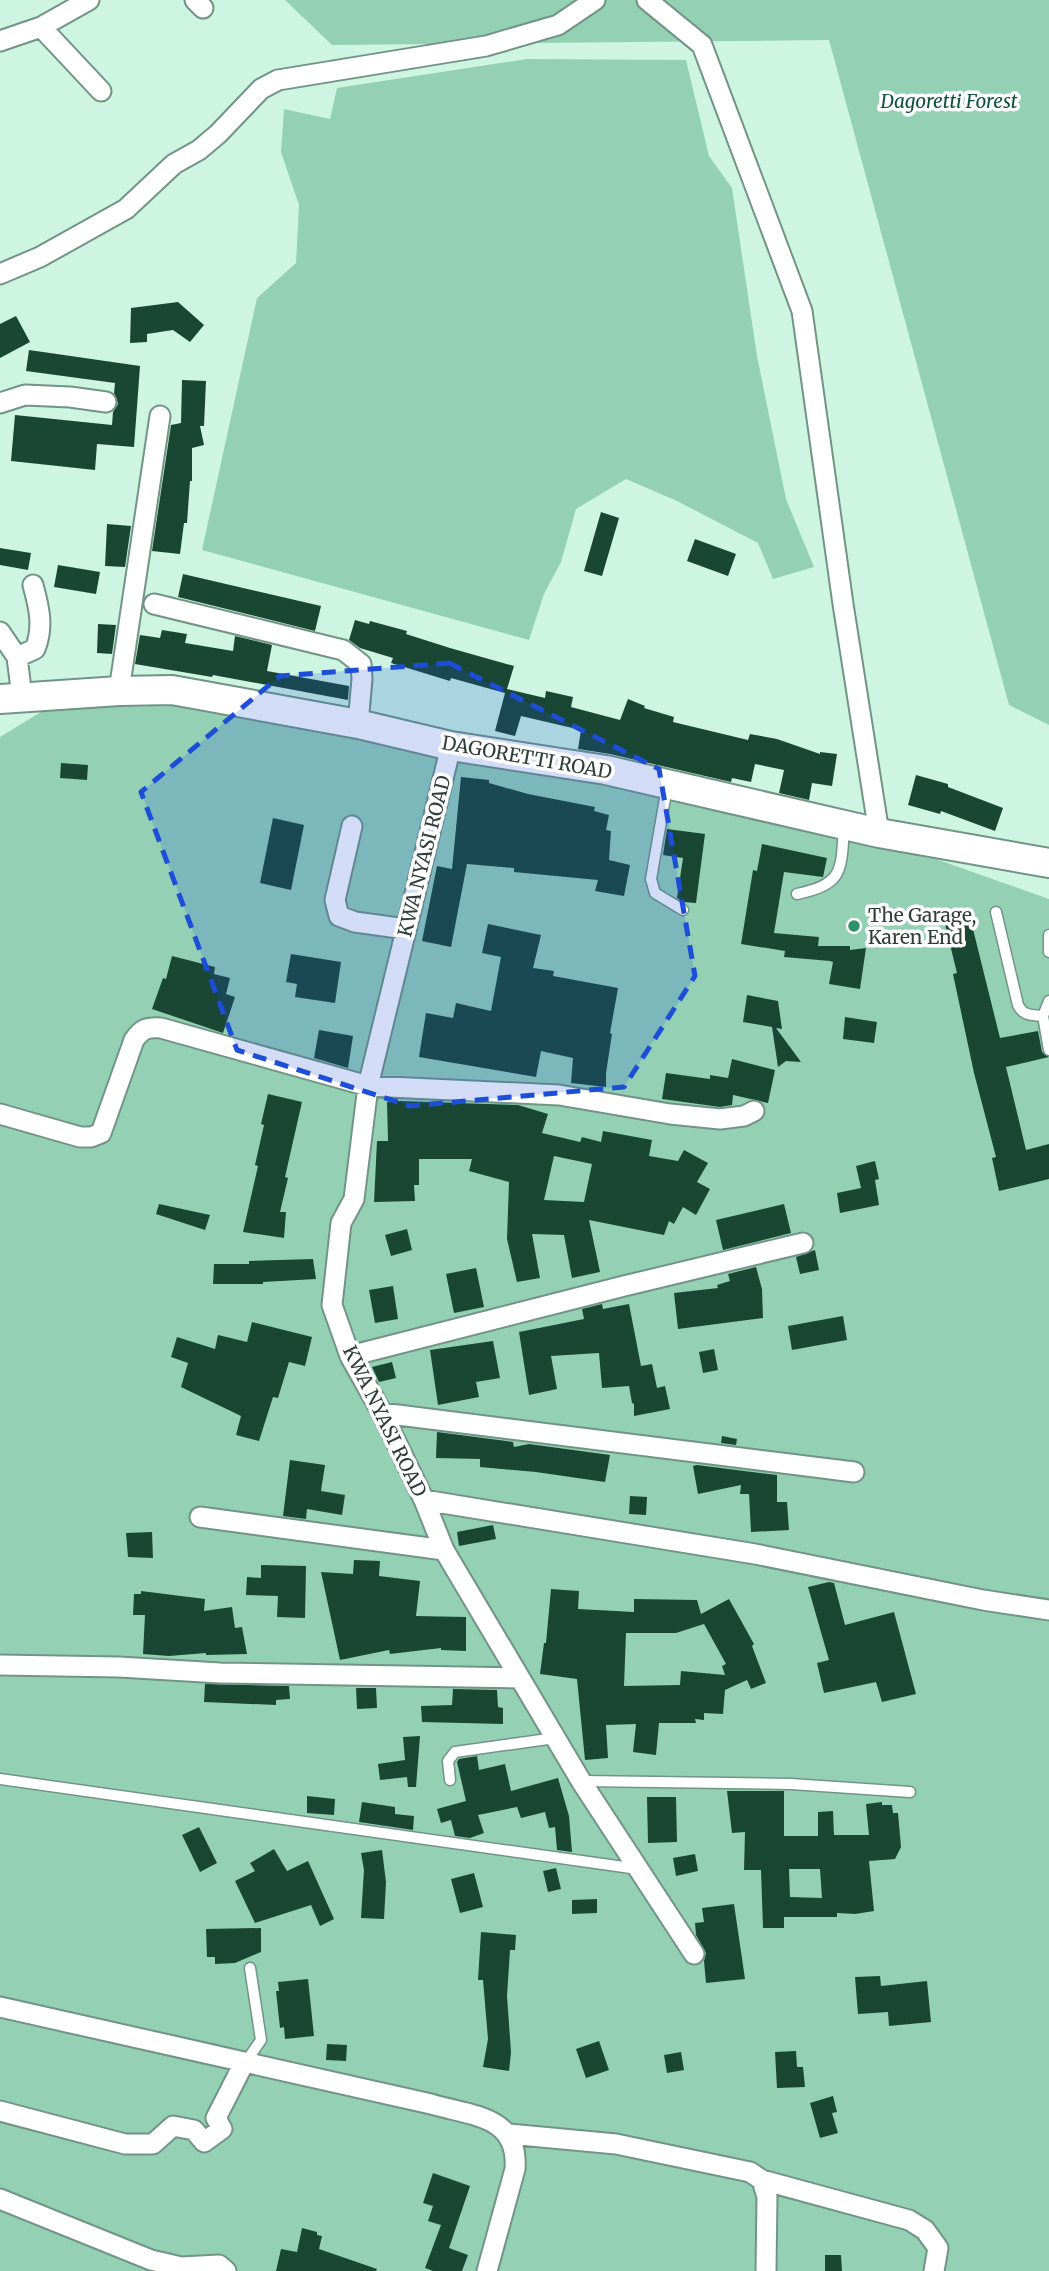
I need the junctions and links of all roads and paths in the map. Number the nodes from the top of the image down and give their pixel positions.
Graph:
1 (89, 0) edge
2 (595, 0) edge
3 (647, 0) edge
4 (41, 27) junction
5 (0, 41) edge
6 (101, 91) dead end
7 (0, 274) edge
8 (106, 402) dead end
9 (0, 403) edge
10 (160, 416) dead end
11 (33, 585) dead end
12 (154, 604) dead end
13 (0, 632) edge
14 (17, 657) junction
15 (119, 691) junction
16 (11, 698) edge
17 (358, 724) junction
18 (451, 746) junction
19 (667, 783) junction
20 (844, 824) junction
21 (352, 826) dead end
22 (879, 833) junction
23 (1049, 863) edge
24 (797, 894) dead end
25 (683, 910) dead end
26 (996, 912) dead end
27 (406, 929) junction
28 (1049, 934) edge
29 (1049, 952) edge
30 (1049, 1001) edge
31 (1044, 1016) junction
32 (1049, 1050) edge
33 (368, 1086) junction
34 (754, 1111) dead end
35 (0, 1114) edge
36 (803, 1243) dead end
37 (350, 1356) junction
38 (382, 1413) junction
39 (854, 1472) dead end
40 (425, 1500) junction
41 (200, 1517) dead end
42 (444, 1550) junction
43 (1049, 1610) edge
44 (0, 1665) edge
45 (519, 1678) junction
46 (555, 1738) junction
47 (0, 1779) edge
48 (450, 1780) dead end
49 (581, 1781) junction
50 (910, 1792) dead end
51 (639, 1869) junction
52 (694, 1954) dead end
53 (250, 1968) dead end
54 (0, 2007) edge
55 (244, 2063) junction
56 (0, 2111) edge
57 (509, 2134) junction
58 (762, 2180) junction
59 (0, 2199) edge
60 (226, 2271) edge
61 (486, 2271) edge
62 (766, 2271) edge
63 (934, 2271) edge

1 - 4 street
2 - 7 street
3 - 22 street
4 - 5 street
4 - 6 street
8 - 9 street
10 - 15 street
11 - 14 street
12 - 17 street
13 - 14 street
14 - 16 street
15 - 16 main road, DAGORETTI ROAD
15 - 17 main road, DAGORETTI ROAD
17 - 18 main road, DAGORETTI ROAD
18 - 19 main road, DAGORETTI ROAD
18 - 27 street, KWA NYASI ROAD
19 - 20 main road, DAGORETTI ROAD
19 - 25 lane
20 - 22 main road, DAGORETTI ROAD
20 - 24 lane
21 - 27 street
22 - 23 main road, DAGORETTI ROAD
26 - 31 lane
27 - 33 street, KWA NYASI ROAD
28 - 29 lane
30 - 31 lane
31 - 32 lane
33 - 34 street
33 - 35 street
33 - 37 street, KWA NYASI ROAD
36 - 37 street
37 - 38 street, KWA NYASI ROAD
38 - 39 street
38 - 40 street, KWA NYASI ROAD
40 - 42 street, KWA NYASI ROAD
40 - 43 street
41 - 42 street
42 - 45 street, KWA NYASI ROAD
44 - 45 street
45 - 46 street, KWA NYASI ROAD
46 - 48 lane
46 - 49 street, KWA NYASI ROAD
47 - 51 lane
49 - 50 lane
49 - 51 street, KWA NYASI ROAD
51 - 52 street, KWA NYASI ROAD
53 - 55 lane
54 - 55 street
55 - 56 street
55 - 57 street
57 - 58 street
57 - 61 street
58 - 62 street
58 - 63 street
59 - 60 street

